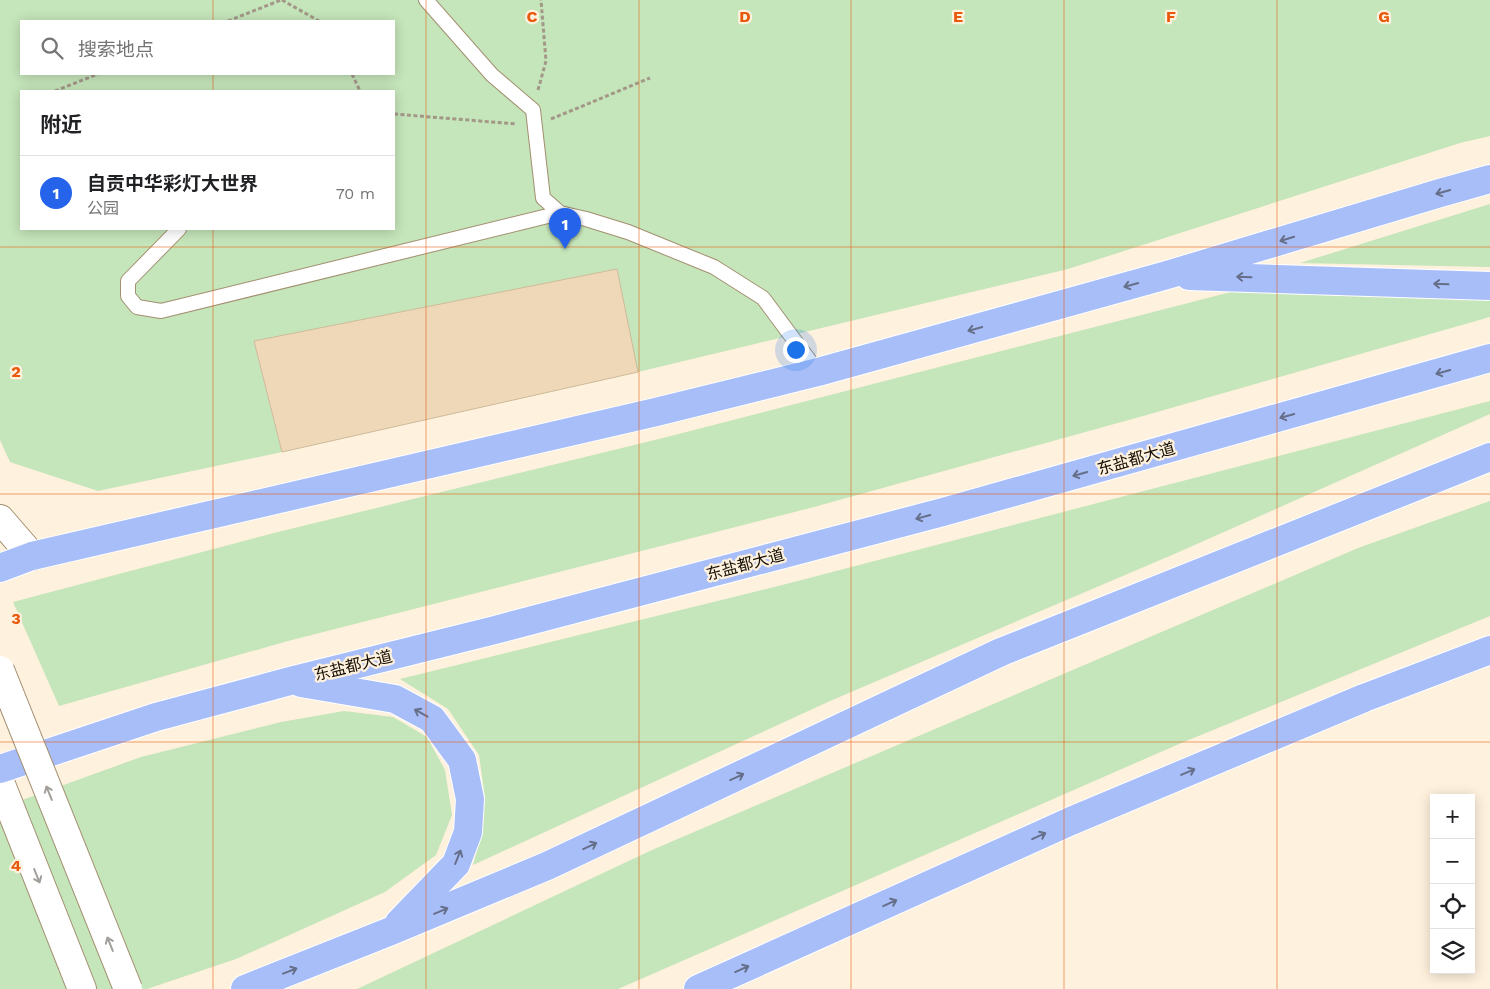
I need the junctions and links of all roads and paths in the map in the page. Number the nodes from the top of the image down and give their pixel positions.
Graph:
1 (282, 0) edge
2 (426, 0) edge
3 (541, 0) edge
4 (231, 20) edge
5 (317, 20) edge
6 (95, 75) edge
7 (352, 75) edge
8 (58, 90) edge
9 (360, 90) edge
10 (533, 110) junction
11 (1490, 179) edge
12 (560, 213) junction
13 (178, 230) edge
14 (1167, 275) junction
15 (1490, 286) edge
16 (1490, 358) edge
17 (818, 372) junction
18 (1490, 457) edge
19 (0, 519) edge
20 (32, 556) junction
21 (0, 568) edge
22 (1490, 650) edge
23 (0, 670) edge
24 (290, 681) junction
25 (0, 769) edge
26 (0, 782) edge
27 (391, 932) junction
28 (82, 989) edge
29 (128, 989) edge
30 (245, 989) edge
31 (698, 989) edge

1 - 4 path
1 - 5 path
2 - 10 lane
3 - 10 path
6 - 8 path
7 - 9 path
10 - 12 lane
11 -> 14 highway
12 - 13 lane
12 - 17 lane
15 -> 14 highway
14 -> 17 highway
16 -> 24 highway, 东盐都大道
17 - 20 highway
27 -> 18 highway
19 - 20 main road
20 - 21 highway
31 -> 22 highway
29 -> 23 main road, bridge
24 - 25 highway, 东盐都大道
27 -> 24 highway
26 -> 28 main road
30 -> 27 highway

